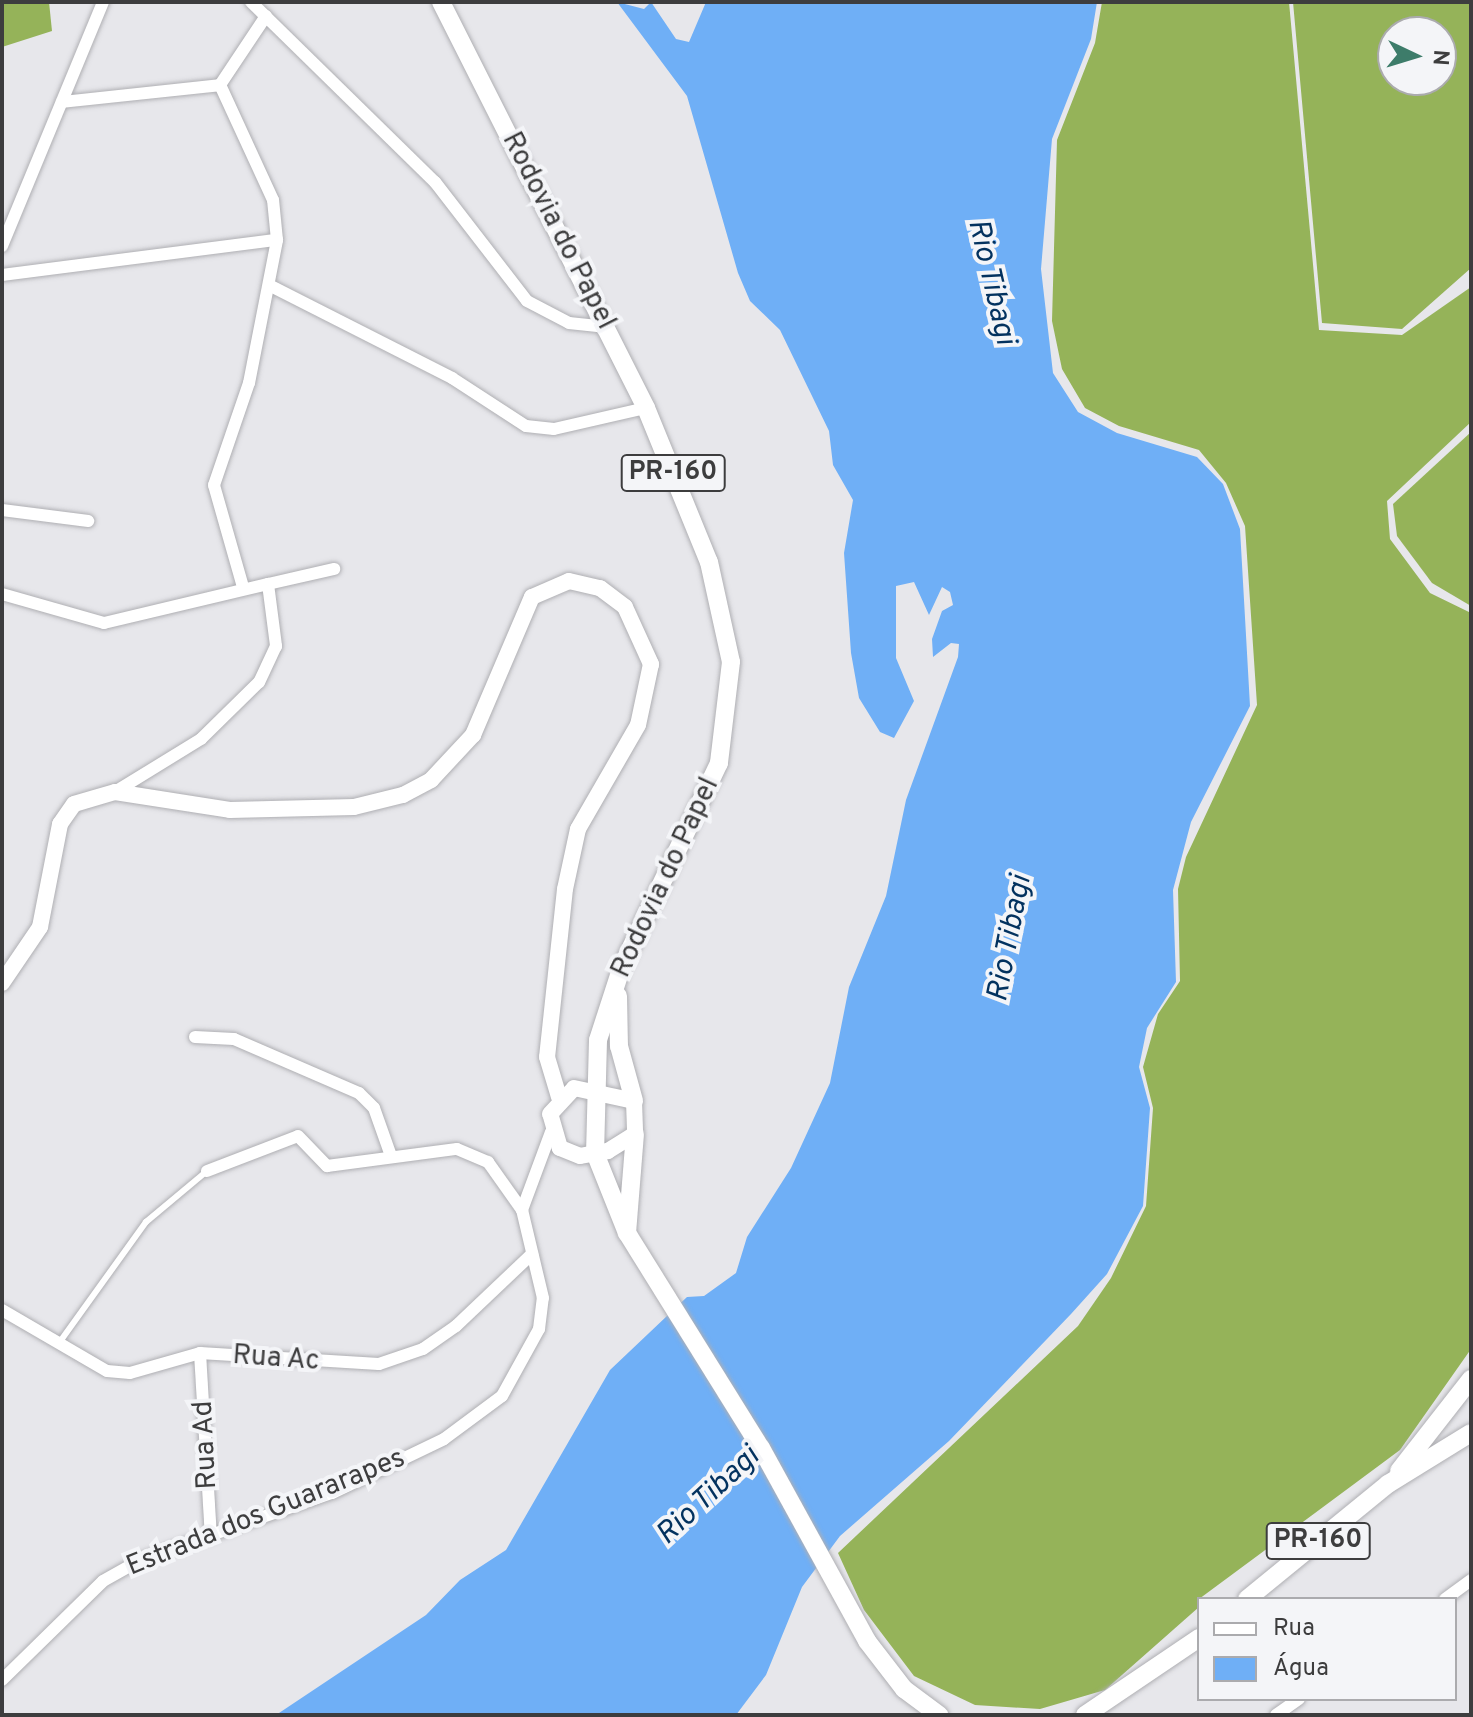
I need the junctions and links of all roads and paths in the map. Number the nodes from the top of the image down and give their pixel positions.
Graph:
1 (103, 2) edge
2 (251, 2) edge
3 (441, 2) edge
4 (266, 16) junction
5 (220, 85) junction
6 (62, 102) junction
7 (277, 240) junction
8 (2, 246) edge
9 (2, 275) edge
10 (271, 286) junction
11 (607, 327) junction
12 (646, 408) junction
13 (2, 510) edge
14 (88, 521) dead end
15 (334, 569) dead end
16 (268, 584) junction
17 (243, 587) junction
18 (2, 594) edge
19 (115, 792) junction
20 (622, 966) junction
21 (2, 983) edge
22 (195, 1037) dead end
23 (592, 1087) junction
24 (559, 1097) junction
25 (634, 1101) junction
26 (551, 1132) junction
27 (635, 1134) junction
28 (566, 1152) junction
29 (595, 1153) junction
30 (391, 1156) junction
31 (538, 1167) junction
32 (207, 1171) joint
33 (522, 1210) junction
34 (627, 1233) junction
35 (532, 1254) junction
36 (2, 1310) edge
37 (56, 1346) junction
38 (200, 1353) junction
39 (1471, 1379) edge
40 (1471, 1433) edge
41 (1388, 1484) junction
42 (211, 1537) junction
43 (1471, 1580) edge
44 (1249, 1597) edge
45 (1448, 1597) edge
46 (1197, 1639) edge
47 (2, 1680) edge
48 (1296, 1701) edge
49 (939, 1715) edge
50 (1085, 1715) edge
51 (1276, 1715) edge

1 - 6 street
2 - 4 street
3 - 11 main road, Rodovia do Papel / PR-160
4 - 5 street
4 - 11 street
5 - 6 street
5 - 7 street
6 - 8 street
7 - 9 street
7 - 10 street
10 - 12 street
10 - 17 street
11 - 12 main road, Rodovia do Papel / PR-160
12 - 20 main road, Rodovia do Papel / PR-160
13 - 14 street
15 - 16 street
16 - 17 street
16 - 19 street
17 - 18 street
19 - 21 main road
19 - 24 main road
20 - 23 main road, Rodovia do Papel / PR-160
20 - 25 main road
22 - 30 street
23 - 24 main road
23 - 25 main road
23 - 29 main road, Rodovia do Papel / PR-160
24 - 26 main road
25 - 27 main road
26 - 28 main road
26 - 31 street
27 - 29 main road
27 - 34 main road
28 - 29 main road
28 - 31 street
29 - 34 main road, Rodovia do Papel / PR-160
30 - 32 street
30 - 33 street
31 - 33 street
32 - 37 lane
33 - 35 street, Estrada dos Guararapes
34 - 49 main road, Rodovia do Papel / PR-160
35 - 38 street, Rua Ac
35 - 42 street, Estrada dos Guararapes
36 - 37 street, Rua Ac
37 - 38 street, Rua Ac
38 - 42 street, Rua Ad
39 - 41 main road, PR-160
40 - 41 main road, PR-160
41 - 44 main road, PR-160
42 - 47 street, Estrada dos Guararapes
43 - 45 street
46 - 50 main road
48 - 51 street

